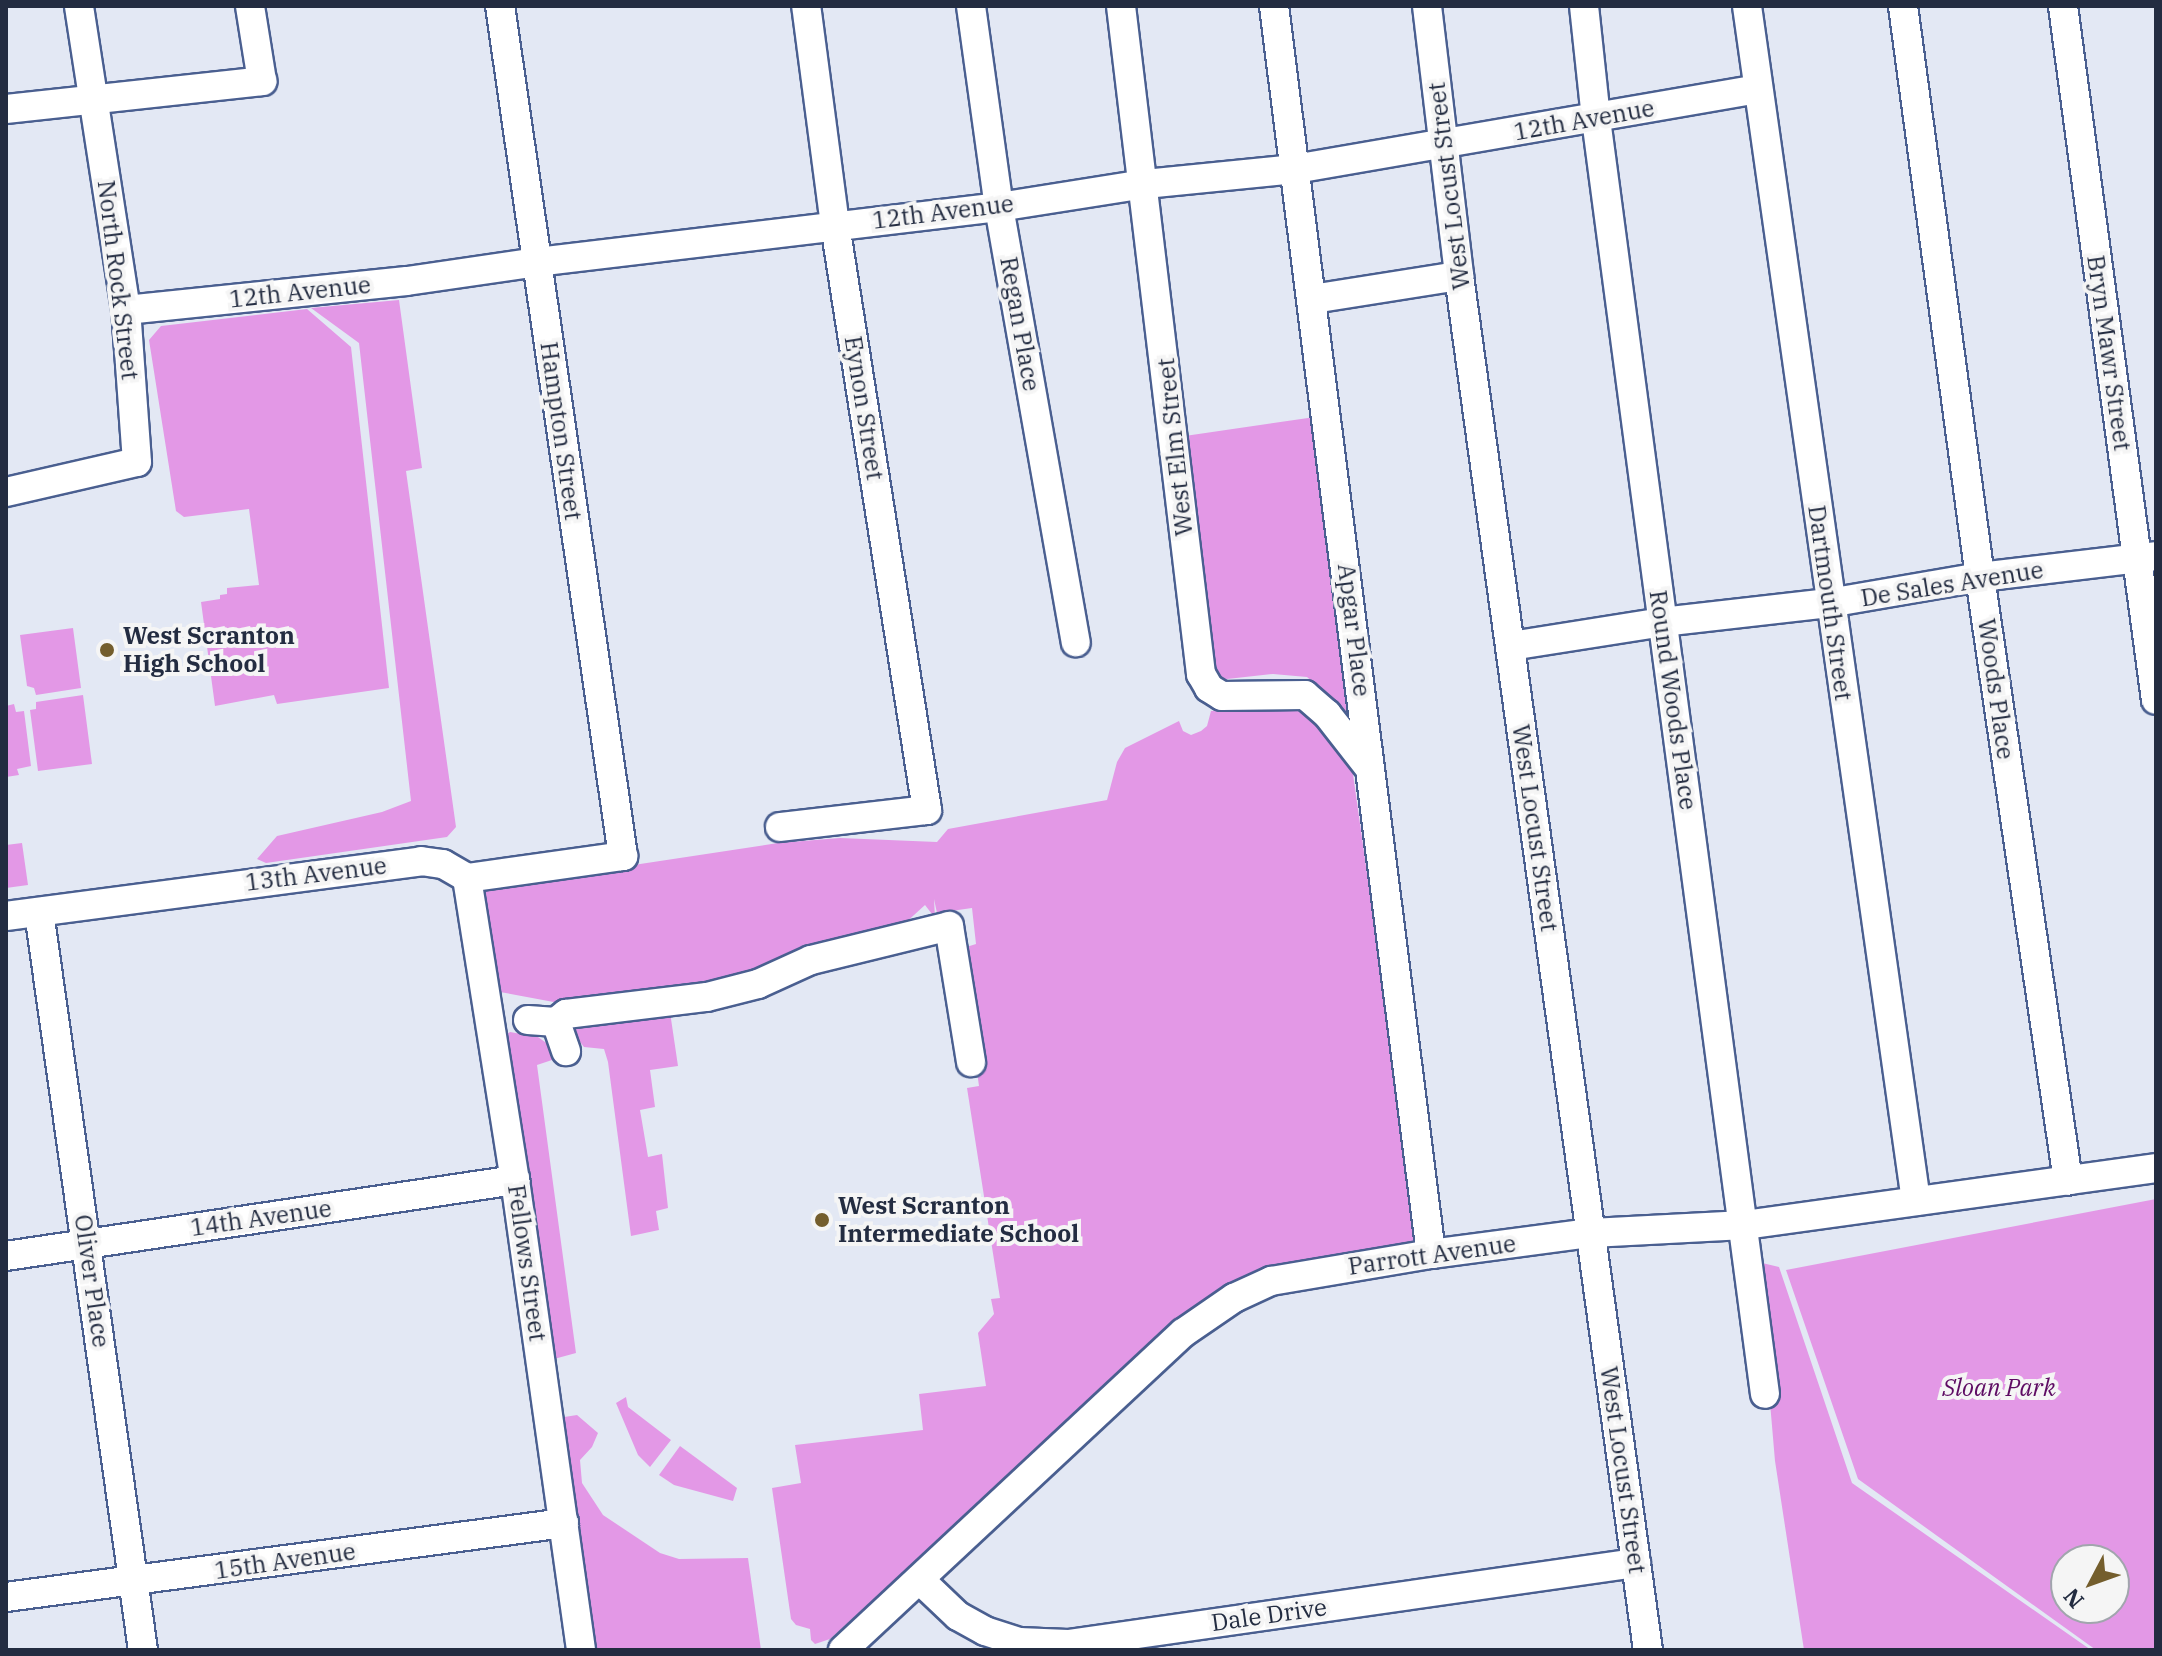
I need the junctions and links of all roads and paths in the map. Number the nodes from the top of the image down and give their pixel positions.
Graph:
1 (79, 6) edge
2 (250, 6) edge
3 (500, 6) edge
4 (806, 6) edge
5 (971, 6) edge
6 (1121, 6) edge
7 (1274, 6) edge
8 (1427, 6) edge
9 (1584, 6) edge
10 (1747, 6) edge
11 (1903, 6) edge
12 (2063, 6) edge
13 (1757, 89) junction
14 (94, 98) junction
15 (6, 109) edge
16 (1596, 119) junction
17 (1445, 144) junction
18 (1295, 169) junction
19 (1145, 184) junction
20 (999, 207) junction
21 (835, 225) junction
22 (537, 262) junction
23 (1459, 276) junction
24 (1313, 299) junction
25 (126, 310) junction
26 (6, 492) edge
27 (2146, 557) edge
28 (1980, 577) junction
29 (1829, 603) junction
30 (1662, 622) junction
31 (1076, 642) dead end
32 (1511, 646) junction
33 (2156, 700) edge
34 (1371, 769) junction
35 (780, 827) dead end
36 (467, 878) junction
37 (39, 912) junction
38 (6, 916) edge
39 (566, 1051) dead end
40 (971, 1062) dead end
41 (2156, 1168) edge
42 (515, 1180) junction
43 (2068, 1181) junction
44 (1916, 1201) junction
45 (1745, 1225) junction
46 (1591, 1233) junction
47 (87, 1244) junction
48 (1431, 1254) junction
49 (6, 1256) edge
50 (1765, 1394) dead end
51 (564, 1523) junction
52 (1636, 1563) junction
53 (920, 1580) junction
54 (132, 1581) junction
55 (6, 1597) edge
56 (143, 1650) edge
57 (581, 1650) edge
58 (843, 1650) edge
59 (1648, 1650) edge

1 - 14 street, North Rock Street
2 - 14 street
3 - 22 street, Hampton Street
4 - 21 street, Eynon Street
5 - 20 street, Regan Place
6 - 19 street, West Elm Street
7 - 18 street, Apgar Place
8 - 17 street, West Locust Street
9 - 16 street, Round Woods Place
10 - 13 street, Dartmouth Street
11 - 28 street, Woods Place
12 - 27 street, Bryn Mawr Street
13 - 16 street, 12th Avenue
13 - 29 street, Dartmouth Street
14 - 15 street
14 - 25 street, North Rock Street
16 - 17 street, 12th Avenue
16 - 30 street, Round Woods Place
17 - 18 street, 12th Avenue
17 - 23 street, West Locust Street
18 - 19 street, 12th Avenue
18 - 24 street, Apgar Place
19 - 20 street, 12th Avenue
19 - 34 street, West Elm Street
20 - 21 street, 12th Avenue
20 - 31 street, Regan Place
21 - 22 street, 12th Avenue
21 - 35 street, Eynon Street
22 - 25 street, 12th Avenue
22 - 36 street, Hampton Street
23 - 24 street
23 - 32 street, West Locust Street
24 - 34 street, Apgar Place
25 - 26 street, North Rock Street
27 - 28 street, De Sales Avenue
27 - 33 street, Bryn Mawr Street
28 - 29 street, De Sales Avenue
28 - 43 street, Woods Place
29 - 30 street, De Sales Avenue
29 - 44 street, Dartmouth Street
30 - 32 street, De Sales Avenue
30 - 45 street, Round Woods Place
32 - 46 street, West Locust Street
34 - 48 street, Apgar Place
36 - 37 street, 13th Avenue
36 - 42 street, Fellows Street
37 - 38 street, 13th Avenue
37 - 47 street, Oliver Place
39 - 40 street
41 - 43 street, Parrott Avenue
42 - 47 street, 14th Avenue
42 - 51 street, Fellows Street
43 - 44 street, Parrott Avenue
44 - 45 street, Parrott Avenue
45 - 46 street, Parrott Avenue
45 - 50 street, Round Woods Place
46 - 48 street, Parrott Avenue
46 - 52 street, West Locust Street
47 - 49 street, 14th Avenue
47 - 54 street, Oliver Place
48 - 53 street, Parrott Avenue
51 - 54 street, 15th Avenue
51 - 57 street, Fellows Street
52 - 53 street, Dale Drive
52 - 59 street, West Locust Street
53 - 58 street, Parrott Avenue
54 - 55 street, 15th Avenue
54 - 56 street, Oliver Place

